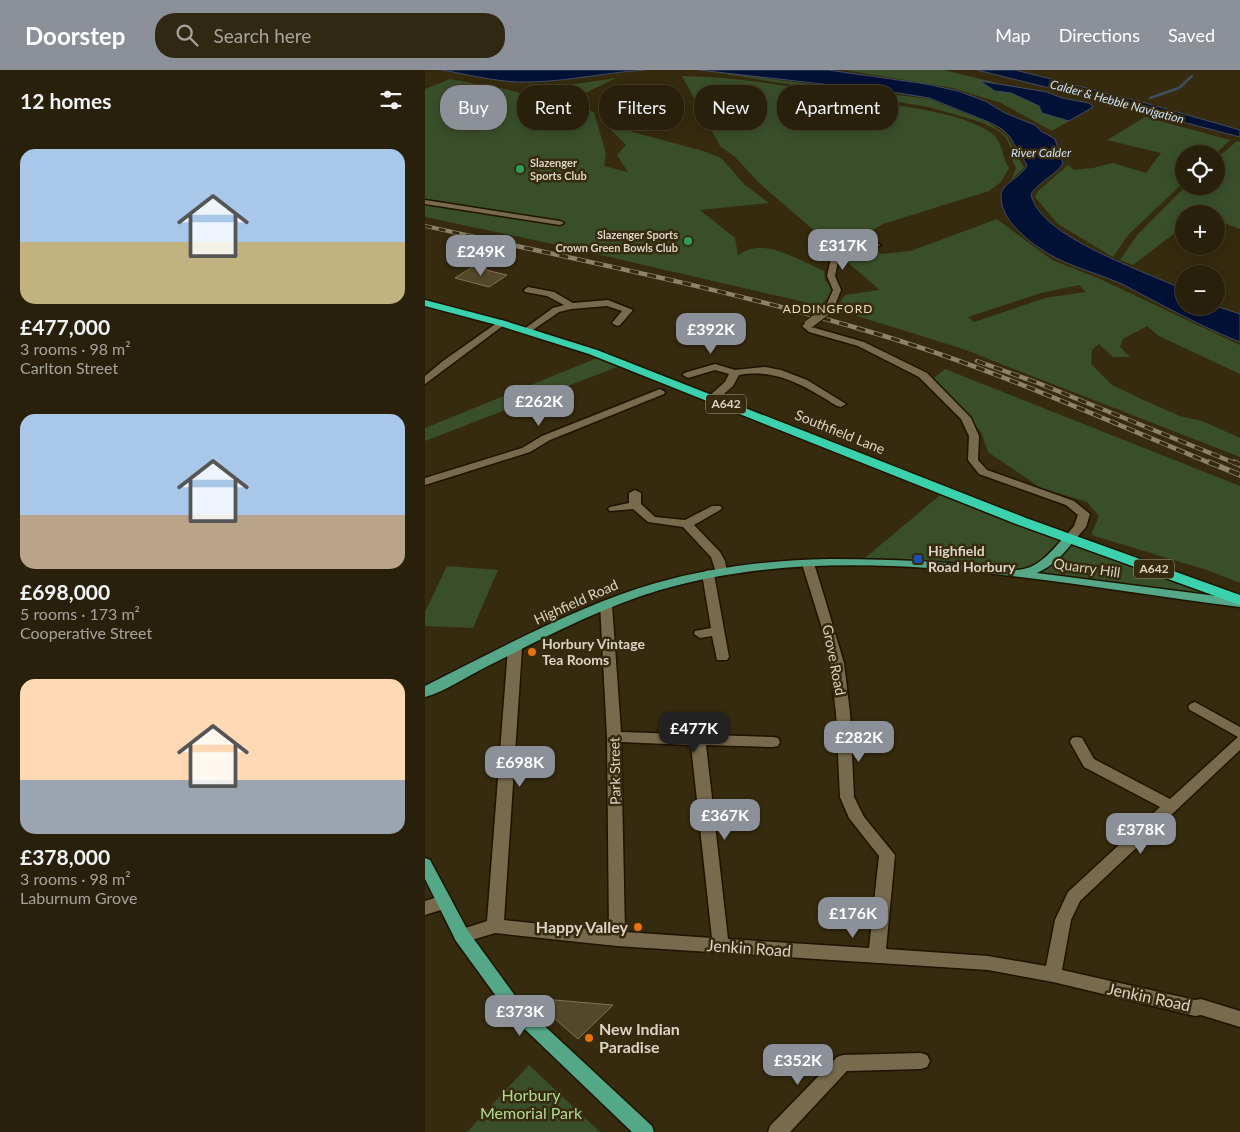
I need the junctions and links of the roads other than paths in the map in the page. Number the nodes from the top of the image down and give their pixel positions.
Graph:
1 (425, 202) edge
2 (560, 223) dead end
3 (877, 245) dead end
4 (528, 290) dead end
5 (425, 303) edge
6 (571, 306) junction
7 (501, 323) junction
8 (617, 323) dead end
9 (527, 331) junction
10 (735, 374) junction
11 (688, 375) dead end
12 (425, 381) edge
13 (659, 392) dead end
14 (712, 399) junction
15 (841, 404) dead end
16 (425, 482) edge
17 (717, 508) dead end
18 (614, 509) dead end
19 (687, 524) junction
20 (1069, 539) junction
21 (808, 564) junction
22 (721, 572) junction
23 (708, 574) junction
24 (1020, 574) junction
25 (1240, 602) edge
26 (606, 604) junction
27 (718, 631) junction
28 (700, 634) dead end
29 (515, 648) junction
30 (722, 657) dead end
31 (425, 692) edge
32 (1195, 707) dead end
33 (1240, 733) edge
34 (615, 737) junction
35 (698, 740) junction
36 (773, 742) dead end
37 (1077, 742) dead end
38 (1240, 742) edge
39 (1171, 806) junction
40 (425, 864) edge
41 (444, 902) junction
42 (425, 908) edge
43 (495, 926) junction
44 (462, 936) junction
45 (617, 939) junction
46 (721, 946) junction
47 (877, 955) junction
48 (1053, 974) junction
49 (1240, 1019) edge
50 (921, 1061) dead end
51 (645, 1132) edge
52 (777, 1132) edge

1 - 2 street
3 - 20 street, bridge
4 - 6 street
5 - 7 highway, Southfield Lane / A642
6 - 8 street
6 - 9 street
7 - 9 highway, Southfield Lane / A642
7 - 12 street
9 - 14 highway, Southfield Lane / A642
10 - 11 street
10 - 14 street
10 - 15 street
13 - 16 street
14 - 20 highway, Southfield Lane / A642
17 - 19 street
18 - 19 street
19 - 22 street
20 - 24 main road, Quarry Hill
20 - 25 highway, Southfield Lane / A642
21 - 22 main road, Highfield Road
21 - 24 main road, Quarry Hill
21 - 47 street, Grove Road
22 - 23 main road, Highfield Road
23 - 26 main road, Highfield Road
23 - 27 street
24 - 25 main road, Quarry Hill
26 - 29 main road, Highfield Road
26 - 34 street, Park Street
27 - 28 street
27 - 30 street
29 - 31 main road, Highfield Road
29 - 43 street
32 - 33 street
34 - 35 street
34 - 45 street, Park Street
35 - 36 street
35 - 46 street
37 - 39 street
38 - 39 street
39 - 48 street
40 - 41 main road
41 - 42 street
41 - 44 main road
43 - 44 street, Jenkin Road
43 - 45 street, Jenkin Road
44 - 51 main road
45 - 46 street, Jenkin Road
46 - 47 street, Jenkin Road
47 - 48 street, Jenkin Road
48 - 49 street, Jenkin Road
50 - 52 street

